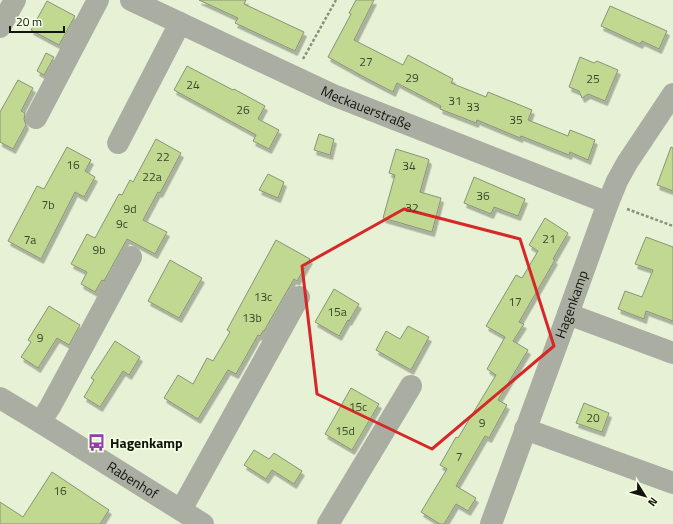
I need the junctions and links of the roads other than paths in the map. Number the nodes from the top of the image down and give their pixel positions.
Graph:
1 (15, 0) edge
2 (98, 0) edge
3 (131, 0) edge
4 (157, 5) edge
5 (180, 23) junction
6 (0, 27) edge
7 (673, 94) edge
8 (36, 118) dead end
9 (118, 144) dead end
10 (608, 203) junction
11 (131, 257) dead end
12 (299, 297) dead end
13 (568, 314) junction
14 (673, 353) edge
15 (411, 386) dead end
16 (0, 398) edge
17 (40, 422) junction
18 (526, 429) junction
19 (673, 483) edge
20 (181, 510) junction
21 (203, 524) edge
22 (328, 524) edge
23 (491, 524) edge

1 - 6 street
2 - 8 street
3 - 4 street, Meckauerstraße
4 - 5 street, Meckauerstraße
5 - 9 street
5 - 10 street, Meckauerstraße
7 - 10 street, Hagenkamp
10 - 13 street, Hagenkamp
11 - 17 street
12 - 20 street
13 - 14 street
13 - 18 street, Hagenkamp
15 - 22 street
16 - 17 street, Rabenhof
17 - 20 street, Rabenhof
18 - 19 street
18 - 23 street, Hagenkamp
20 - 21 street, Rabenhof

